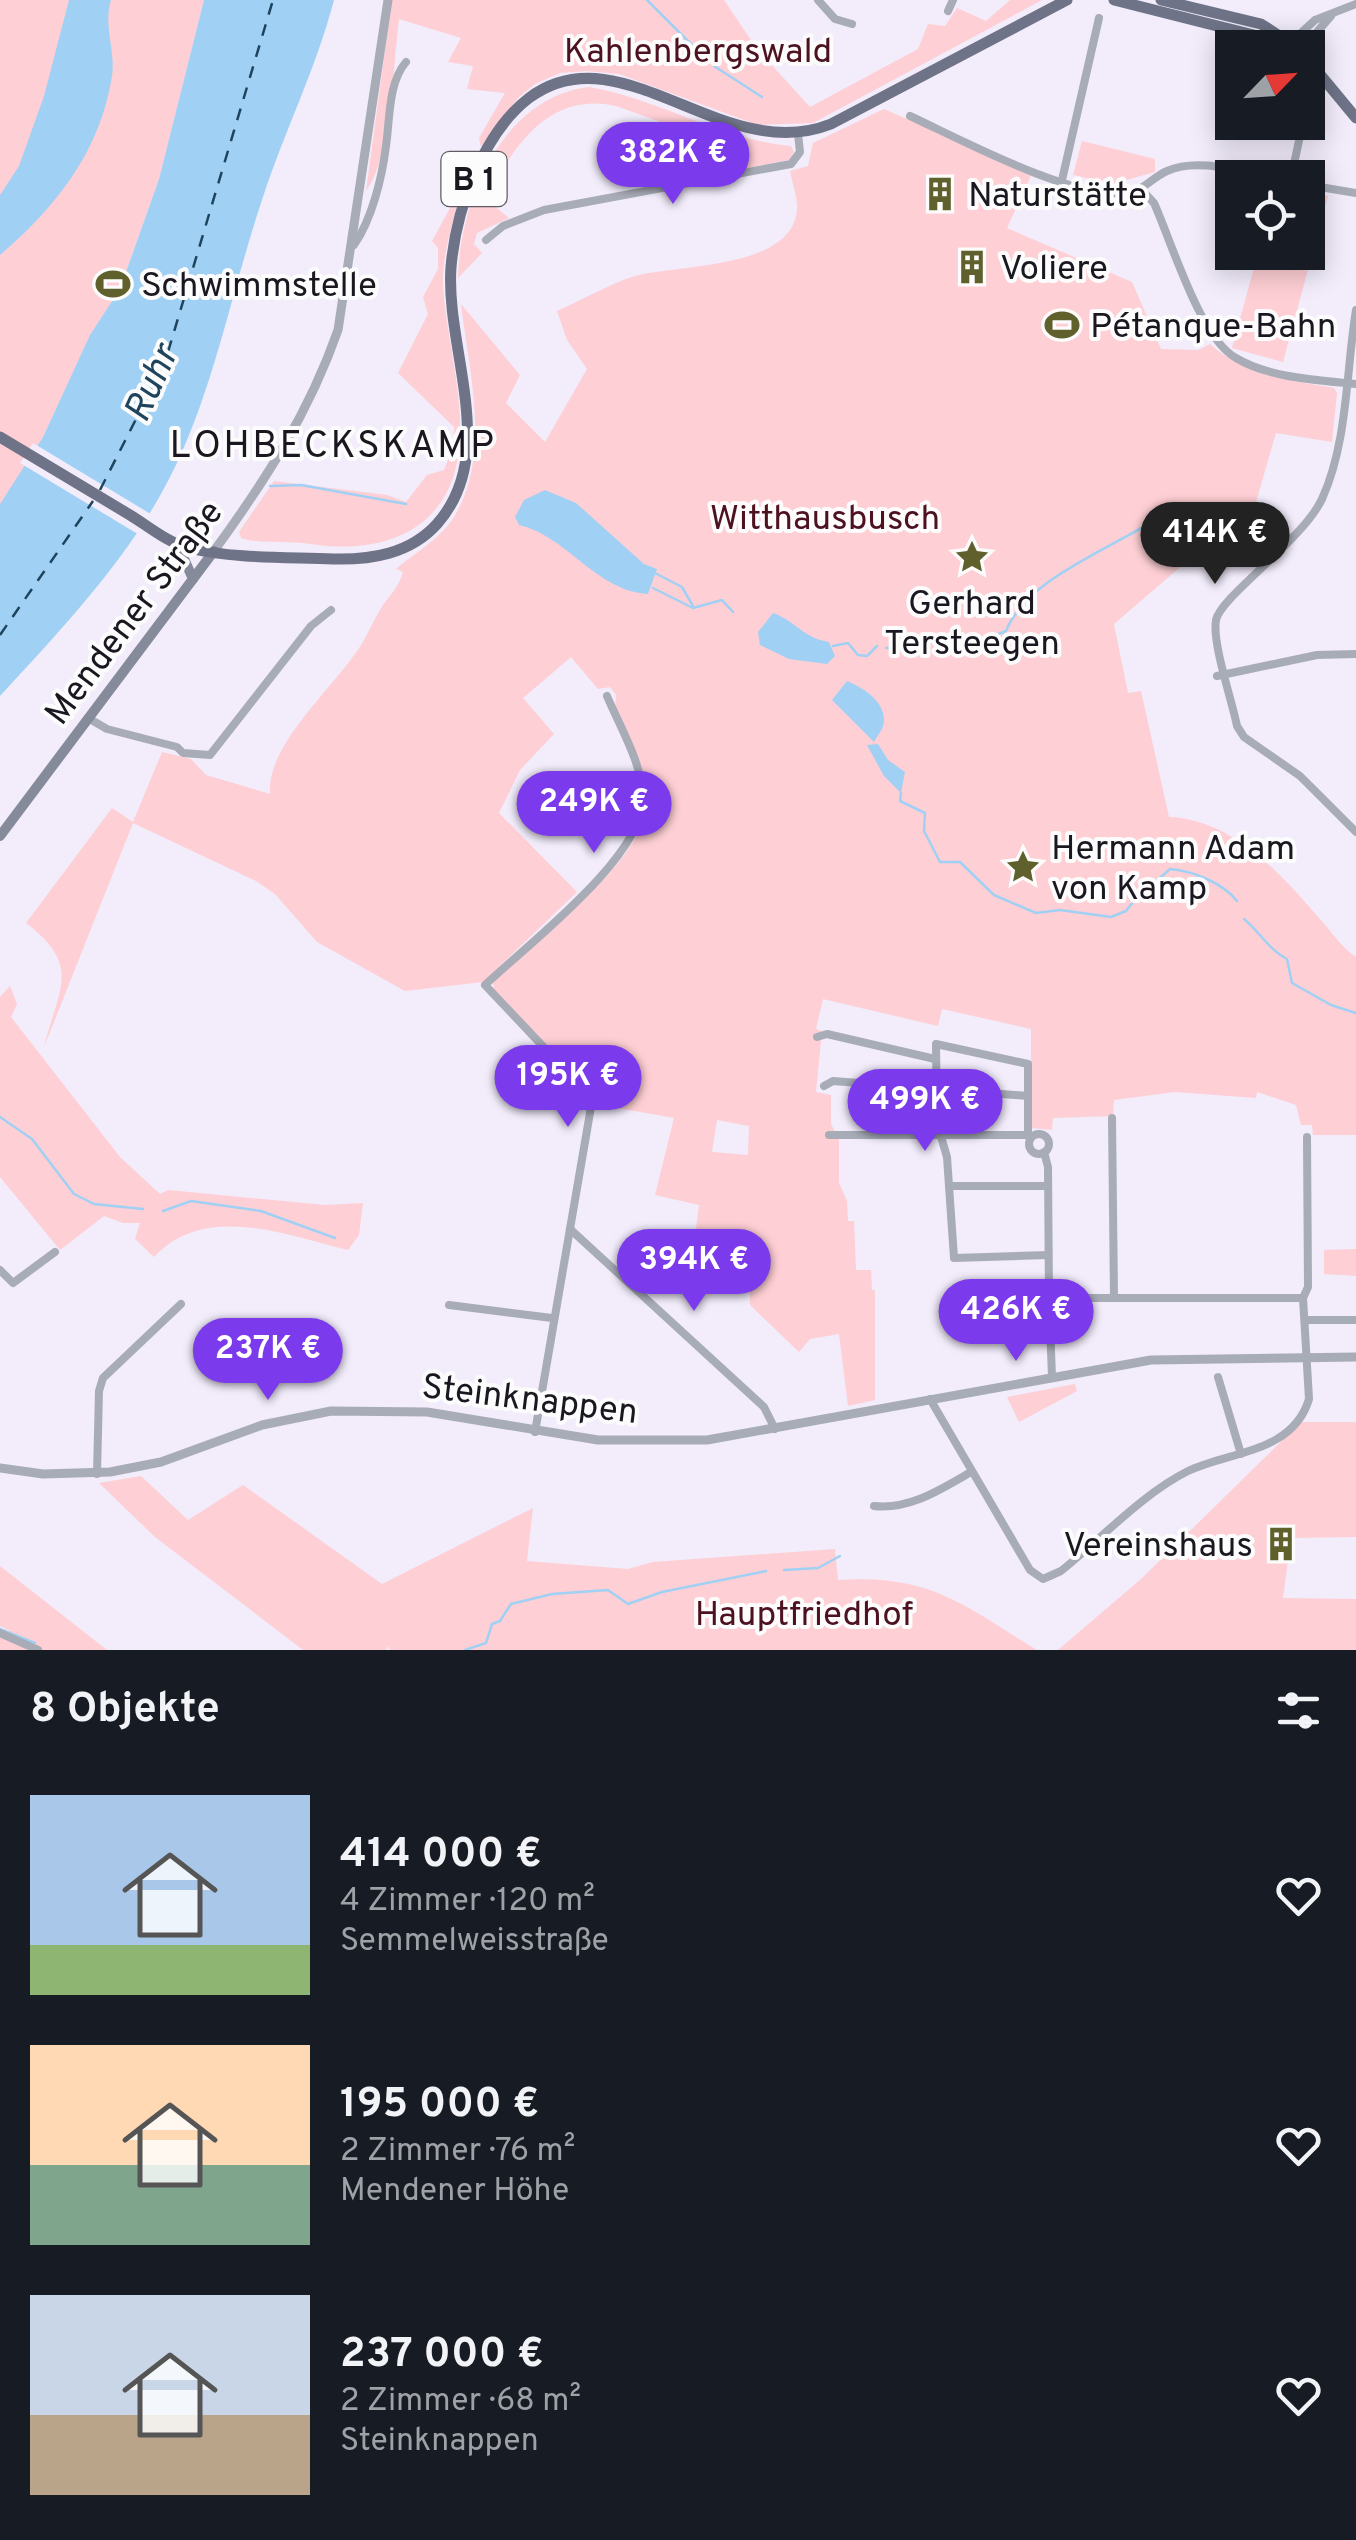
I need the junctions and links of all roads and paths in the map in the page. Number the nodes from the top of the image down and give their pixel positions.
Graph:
1 (388, 0) edge
2 (818, 0) edge
3 (953, 0) edge
4 (1114, 0) edge
5 (1161, 0) edge
6 (1061, 1) edge
7 (1353, 3) edge
8 (948, 11) dead end
9 (1330, 16) junction
10 (1099, 18) dead end
11 (852, 24) dead end
12 (1229, 30) edge
13 (1269, 30) edge
14 (1306, 30) edge
15 (1318, 30) edge
16 (406, 62) dead end
17 (1325, 79) edge
18 (910, 116) dead end
19 (1356, 118) edge
20 (798, 134) junction
21 (1215, 168) edge
22 (1062, 180) junction
23 (1325, 188) edge
24 (1141, 189) junction
25 (1356, 193) edge
26 (486, 240) dead end
27 (354, 245) junction
28 (1356, 310) edge
29 (1344, 382) junction
30 (1356, 384) edge
31 (0, 437) edge
32 (174, 542) junction
33 (214, 552) junction
34 (193, 579) junction
35 (331, 610) dead end
36 (1356, 654) edge
37 (1221, 675) junction
38 (607, 696) dead end
39 (88, 718) junction
40 (1356, 832) edge
41 (0, 836) edge
42 (817, 1037) dead end
43 (935, 1059) junction
44 (824, 1086) dead end
45 (935, 1089) junction
46 (1028, 1096) junction
47 (1112, 1118) dead end
48 (829, 1135) dead end
49 (942, 1135) junction
50 (1030, 1136) junction
51 (1307, 1137) dead end
52 (1044, 1152) junction
53 (949, 1186) junction
54 (1048, 1186) junction
55 (570, 1229) junction
56 (55, 1252) dead end
57 (1048, 1255) junction
58 (0, 1270) edge
59 (1049, 1298) junction
60 (1114, 1298) junction
61 (1303, 1298) junction
62 (181, 1304) dead end
63 (449, 1305) dead end
64 (552, 1318) junction
65 (1305, 1320) junction
66 (1356, 1320) edge
67 (1308, 1358) junction
68 (1356, 1358) edge
69 (1218, 1377) dead end
70 (1052, 1378) junction
71 (930, 1399) junction
72 (775, 1429) junction
73 (535, 1432) junction
74 (1241, 1454) junction
75 (0, 1468) edge
76 (971, 1472) junction
77 (97, 1474) junction
78 (874, 1506) dead end
79 (0, 1633) edge
80 (38, 1650) edge

1 - 27 street, Mendener Straße
2 - 11 street
3 - 8 street
4 - 12 main road
5 - 13 main road
6 - 20 main road, B 1
7 - 9 street
9 - 14 street
9 - 15 street
10 - 22 street
16 - 27 street, Mendener Straße
17 - 19 main road
18 - 22 street
20 - 26 street
20 - 33 main road, B 1
21 - 24 street
22 - 24 street
23 - 25 street
24 - 29 street
27 - 33 street, Mendener Straße
28 - 29 street
29 - 30 street
29 - 37 street
31 - 32 main road, B 1
32 - 33 main road, B 1
32 - 34 main road
33 - 34 main road, Mendener Straße
34 - 39 main road, Mendener Straße
35 - 39 street
36 - 37 street
37 - 40 street
38 - 55 street
39 - 41 main road, Mendener Straße
42 - 43 street
43 - 45 street
43 - 46 street
44 - 45 street
45 - 46 street
45 - 49 street
46 - 50 street
47 - 60 street
48 - 49 street
49 - 50 street
49 - 53 street
50 - 52 street
50 - 52 street
51 - 61 street
52 - 54 street
53 - 54 street
53 - 57 street
54 - 57 street
55 - 64 street
55 - 72 street
56 - 58 street
57 - 59 street
59 - 60 street
59 - 70 street
60 - 61 street
61 - 65 street
62 - 77 street
63 - 64 street
64 - 73 street
65 - 66 street
65 - 67 street
67 - 68 street, Steinknappen
67 - 70 street, Steinknappen
67 - 74 street
69 - 74 street
70 - 71 street, Steinknappen
71 - 72 street, Steinknappen
71 - 76 street
72 - 73 street, Steinknappen
73 - 77 street, Steinknappen
74 - 76 street
75 - 77 street, Steinknappen
76 - 78 street
79 - 80 street

